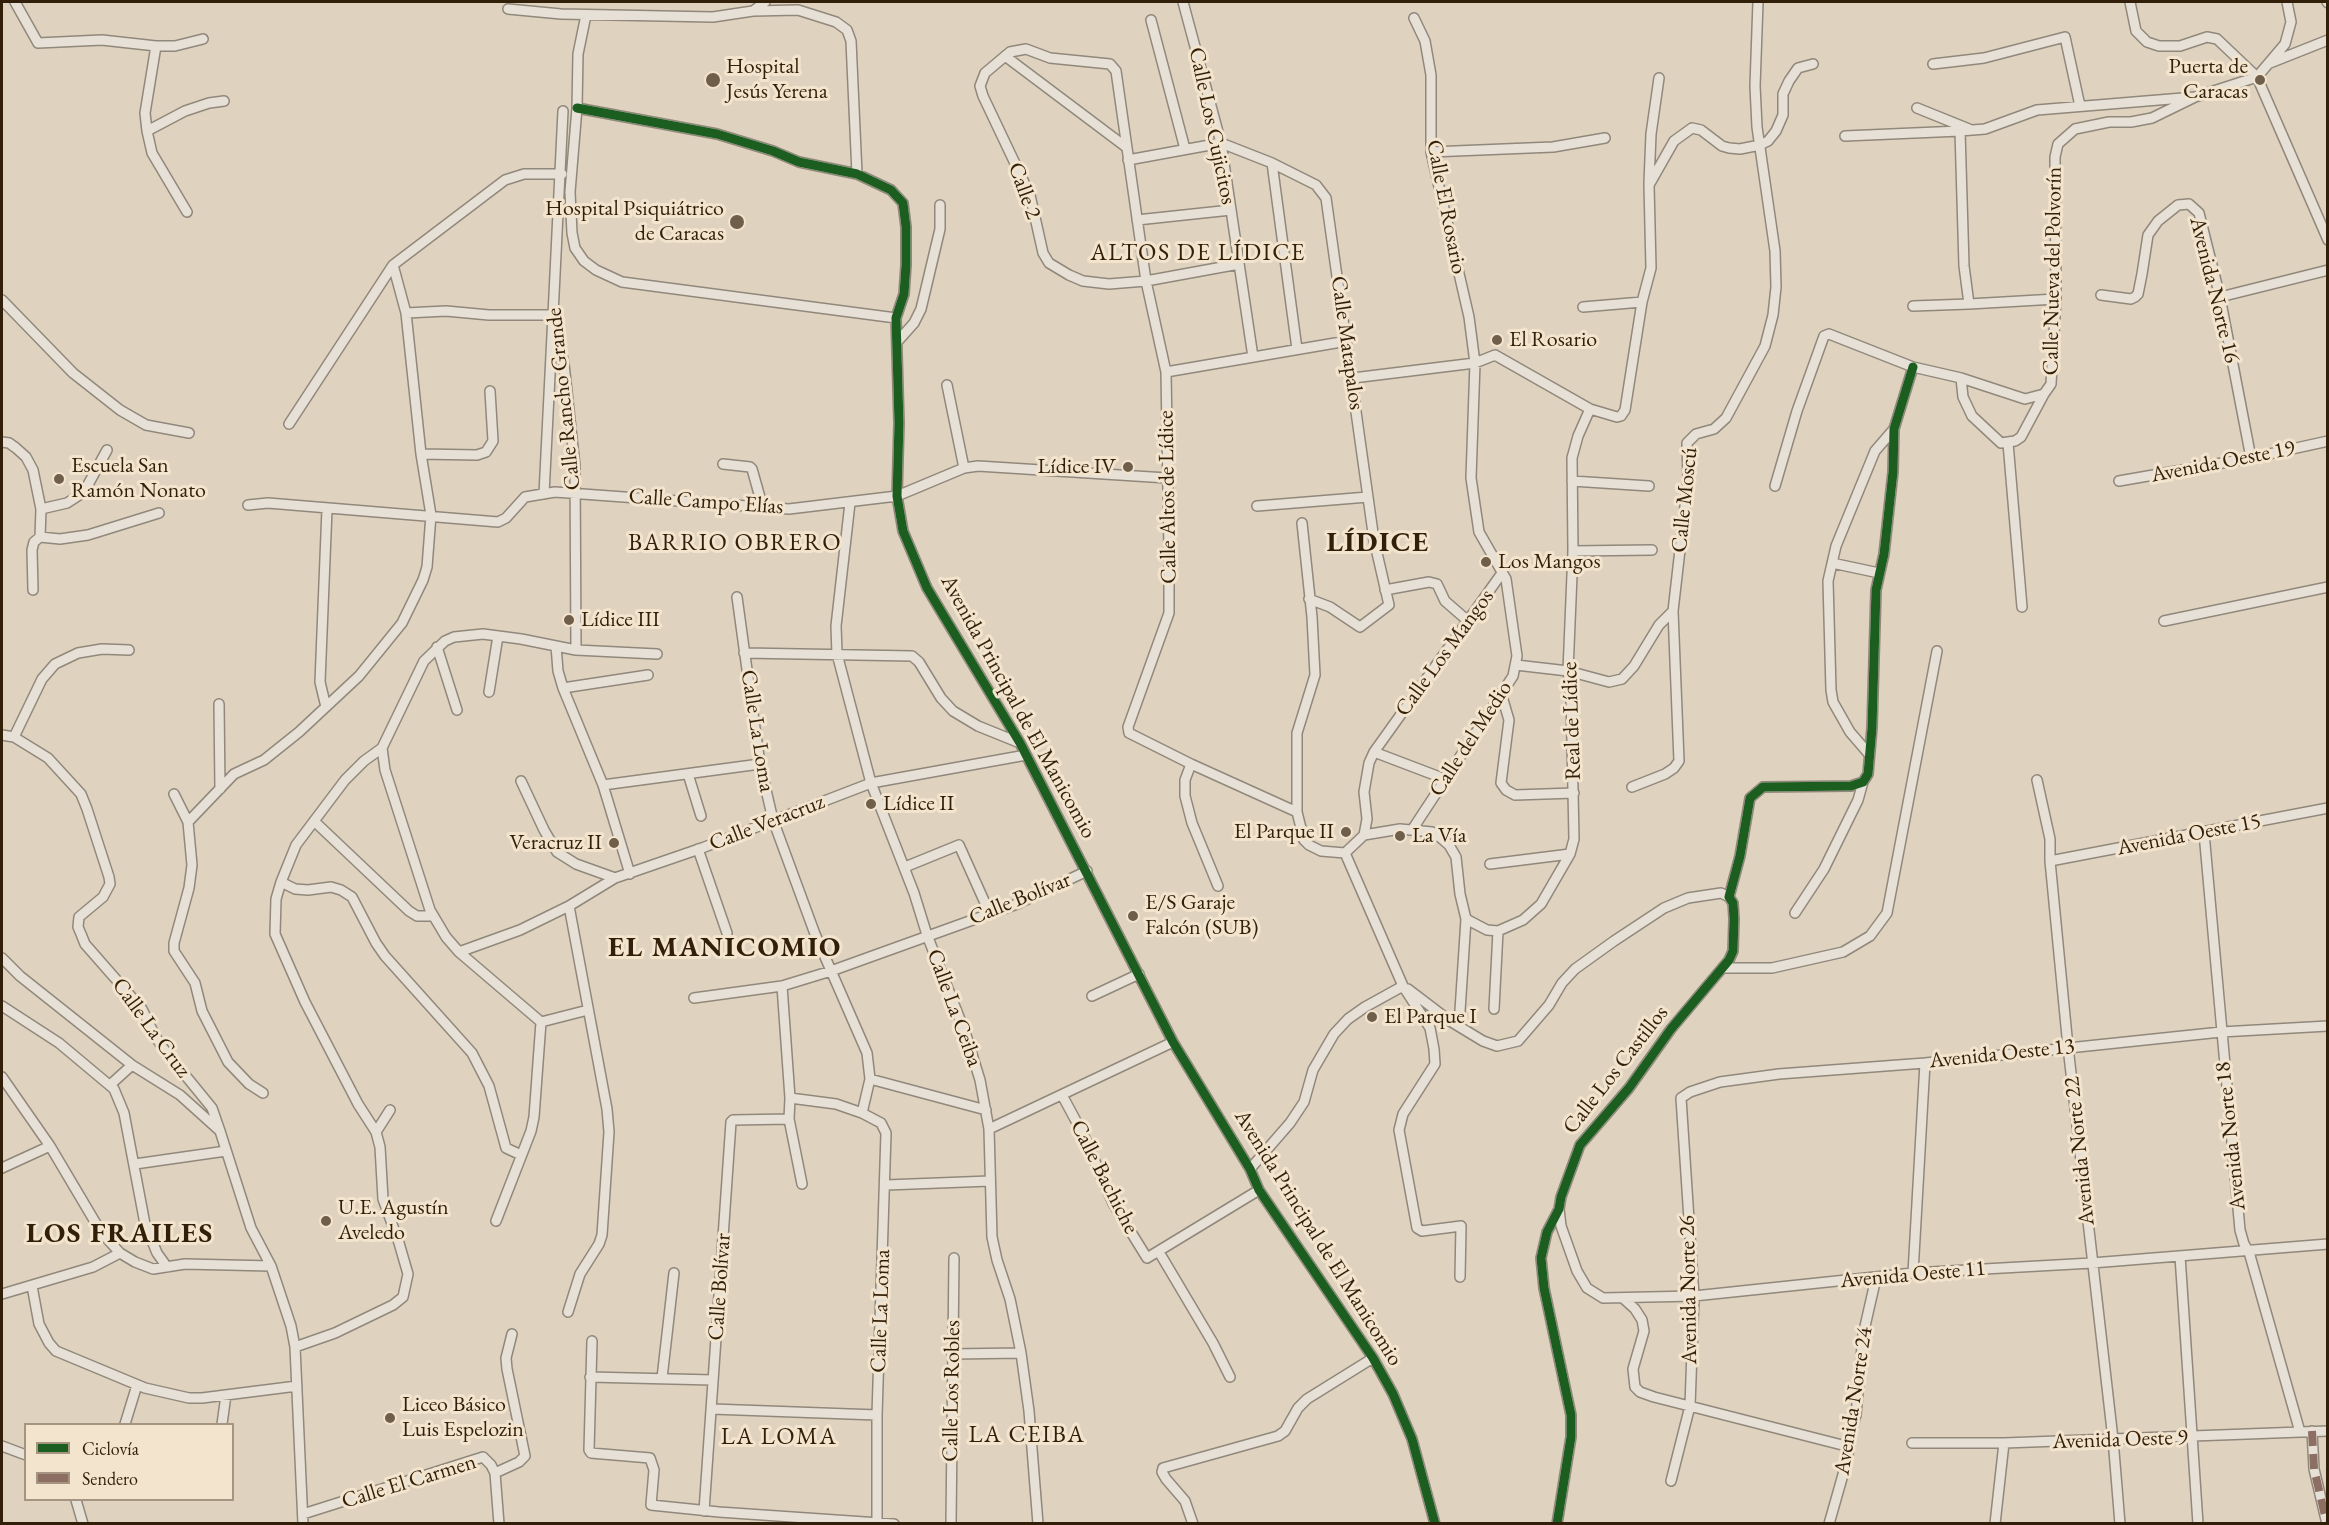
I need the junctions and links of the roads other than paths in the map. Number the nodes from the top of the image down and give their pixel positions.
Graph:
1 (15, 2) edge
2 (765, 2) edge
3 (1183, 2) edge
4 (1758, 2) edge
5 (2130, 2) edge
6 (2287, 2) edge
7 (508, 9) dead end
8 (753, 11) junction
9 (586, 15) junction
10 (1414, 18) dead end
11 (1151, 20) dead end
12 (203, 39) dead end
13 (2328, 40) edge
14 (156, 46) junction
15 (1005, 56) junction
16 (1813, 64) dead end
17 (1933, 64) dead end
18 (2268, 64) junction
19 (2257, 77) junction
20 (1659, 78) dead end
21 (2195, 97) junction
22 (224, 101) dead end
23 (2079, 106) junction
24 (577, 108) junction
25 (1917, 108) dead end
26 (563, 111) dead end
27 (1971, 130) junction
28 (147, 131) junction
29 (1960, 131) junction
30 (1845, 136) dead end
31 (1605, 138) dead end
32 (1221, 144) junction
33 (1760, 145) junction
34 (1126, 147) junction
35 (1185, 149) junction
36 (1431, 152) junction
37 (1128, 160) junction
38 (1272, 163) junction
39 (562, 174) junction
40 (857, 174) junction
41 (1649, 185) junction
42 (940, 205) dead end
43 (1231, 210) junction
44 (187, 212) dead end
45 (1137, 220) junction
46 (2328, 240) edge
47 (1239, 264) junction
48 (393, 265) junction
49 (2327, 272) edge
50 (1146, 280) junction
51 (2101, 294) dead end
52 (2220, 297) junction
53 (2056, 299) junction
54 (2, 300) edge
55 (1642, 302) junction
56 (1969, 304) junction
57 (1913, 306) dead end
58 (1583, 307) dead end
59 (406, 314) junction
60 (553, 315) junction
61 (896, 318) junction
62 (1347, 341) junction
63 (897, 342) junction
64 (1297, 349) junction
65 (1253, 357) junction
66 (1475, 363) junction
67 (1913, 367) junction
68 (1166, 372) junction
69 (1353, 378) junction
70 (1961, 378) junction
71 (947, 385) dead end
72 (490, 391) dead end
73 (2044, 394) junction
74 (1590, 409) junction
75 (289, 424) dead end
76 (1894, 429) junction
77 (189, 433) dead end
78 (2328, 441) edge
79 (2, 442) edge
80 (2008, 443) junction
81 (107, 450) dead end
82 (421, 454) junction
83 (2252, 458) junction
84 (723, 465) dead end
85 (964, 468) junction
86 (1167, 478) junction
87 (1572, 481) junction
88 (2119, 481) dead end
89 (1649, 486) dead end
90 (1774, 486) dead end
91 (575, 493) junction
92 (544, 494) junction
93 (897, 496) junction
94 (1368, 496) junction
95 (850, 503) junction
96 (249, 505) dead end
97 (1257, 506) dead end
98 (41, 508) junction
99 (764, 508) junction
100 (327, 509) junction
101 (159, 513) dead end
102 (431, 515) junction
103 (1302, 523) dead end
104 (40, 537) junction
105 (1652, 550) dead end
106 (1573, 551) junction
107 (1832, 563) junction
108 (1502, 573) junction
109 (1879, 573) junction
110 (2328, 587) edge
111 (33, 590) dead end
112 (1385, 590) junction
113 (736, 597) dead end
114 (1309, 599) junction
115 (2022, 607) dead end
116 (1673, 611) junction
117 (1468, 621) junction
118 (2164, 621) dead end
119 (498, 636) junction
120 (556, 646) junction
121 (437, 647) junction
122 (129, 650) dead end
123 (576, 650) junction
124 (1937, 651) dead end
125 (744, 653) junction
126 (657, 654) dead end
127 (837, 654) junction
128 (1516, 665) junction
129 (1568, 671) junction
130 (648, 675) dead end
131 (563, 688) junction
132 (489, 692) dead end
133 (1501, 693) junction
134 (219, 704) dead end
135 (326, 707) junction
136 (457, 710) dead end
137 (2, 735) edge
138 (14, 737) junction
139 (1020, 743) junction
140 (382, 748) junction
141 (1374, 752) junction
142 (1869, 754) junction
143 (1026, 756) junction
144 (760, 764) junction
145 (1191, 764) junction
146 (688, 774) junction
147 (1445, 779) junction
148 (2037, 780) dead end
149 (521, 781) dead end
150 (1863, 782) junction
151 (871, 783) junction
152 (603, 785) junction
153 (1632, 787) dead end
154 (219, 789) junction
155 (1574, 793) junction
156 (174, 794) dead end
157 (2328, 808) edge
158 (1297, 812) junction
159 (701, 816) dead end
160 (773, 820) junction
161 (314, 821) junction
162 (188, 822) junction
163 (1412, 830) junction
164 (2204, 833) junction
165 (1364, 835) junction
166 (698, 849) junction
167 (1345, 853) junction
168 (1570, 854) junction
169 (2050, 861) junction
170 (1490, 864) dead end
171 (904, 867) junction
172 (1087, 871) junction
173 (630, 874) junction
174 (615, 878) junction
175 (280, 882) junction
176 (1218, 885) dead end
177 (1729, 897) junction
178 (569, 906) junction
179 (1795, 913) dead end
180 (990, 914) junction
181 (433, 916) junction
182 (1466, 919) junction
183 (1498, 931) junction
184 (727, 933) dead end
185 (927, 935) junction
186 (459, 952) junction
187 (2, 957) edge
188 (1724, 968) junction
189 (831, 971) junction
190 (1139, 974) junction
191 (782, 986) junction
192 (1403, 986) junction
193 (1092, 996) dead end
194 (694, 998) dead end
195 (2, 1006) edge
196 (588, 1010) junction
197 (1494, 1010) dead end
198 (541, 1022) junction
199 (1459, 1026) junction
200 (2328, 1026) edge
201 (2221, 1032) junction
202 (1173, 1042) junction
203 (2068, 1047) junction
204 (1925, 1063) junction
205 (132, 1065) junction
206 (2, 1077) edge
207 (870, 1079) junction
208 (110, 1085) junction
209 (263, 1093) dead end
210 (1062, 1095) junction
211 (790, 1098) junction
212 (1681, 1098) joint
213 (390, 1110) dead end
214 (986, 1110) junction
215 (862, 1113) junction
216 (789, 1119) junction
217 (988, 1129) junction
218 (220, 1131) junction
219 (376, 1132) junction
220 (50, 1146) junction
221 (226, 1150) junction
222 (521, 1155) junction
223 (135, 1164) junction
224 (2, 1168) edge
225 (1250, 1169) junction
226 (990, 1181) junction
227 (802, 1184) dead end
228 (886, 1185) junction
229 (1259, 1190) junction
230 (1559, 1209) junction
231 (496, 1221) dead end
232 (2328, 1244) edge
233 (2249, 1251) junction
234 (1159, 1252) junction
235 (120, 1253) junction
236 (2180, 1256) junction
237 (954, 1258) dead end
238 (2092, 1263) junction
239 (271, 1266) junction
240 (167, 1268) junction
241 (674, 1273) dead end
242 (1913, 1273) junction
243 (1460, 1277) dead end
244 (1876, 1278) junction
245 (32, 1286) junction
246 (2, 1294) edge
247 (1694, 1296) junction
248 (1624, 1299) junction
249 (568, 1312) dead end
250 (512, 1334) dead end
251 (592, 1341) dead end
252 (295, 1347) junction
253 (1021, 1353) junction
254 (952, 1354) junction
255 (1373, 1358) junction
256 (590, 1377) junction
257 (1230, 1377) dead end
258 (662, 1378) junction
259 (713, 1380) junction
260 (137, 1385) junction
261 (297, 1386) junction
262 (226, 1395) junction
263 (1690, 1406) junction
264 (711, 1409) junction
265 (878, 1415) junction
266 (126, 1423) edge
267 (222, 1423) edge
268 (2312, 1431) junction
269 (2328, 1431) edge
270 (2300, 1432) junction
271 (2193, 1437) junction
272 (2113, 1439) junction
273 (1912, 1443) dead end
274 (2004, 1443) junction
275 (2, 1446) edge
276 (1850, 1447) junction
277 (24, 1454) edge
278 (495, 1473) junction
279 (1671, 1480) dead end
280 (76, 1501) edge
281 (704, 1511) junction
282 (303, 1519) edge
283 (876, 1522) junction
284 (83, 1524) edge
285 (499, 1524) edge
286 (894, 1524) edge
287 (951, 1524) edge
288 (1038, 1524) edge
289 (1193, 1524) edge
290 (1435, 1524) edge
291 (1557, 1524) edge
292 (1828, 1524) edge
293 (1995, 1524) edge
294 (2120, 1524) edge
295 (2198, 1524) edge
296 (2327, 1524) edge

1 - 14 street
2 - 8 street
3 - 32 street, Calle Los Cujicitos
4 - 33 street, Calle Moscú
5 - 19 street
6 - 18 street
7 - 9 street
8 - 9 street
8 - 40 street
9 - 24 street
10 - 36 street, Calle El Rosario
11 - 35 street
12 - 14 street
13 - 18 street
14 - 28 street
15 - 34 street
15 - 34 street, Calle Altos de Lídice
15 - 50 street, Calle 2
16 - 33 street
17 - 23 street
18 - 19 street
19 - 21 street, Calle Nueva del Polvorín
19 - 46 street
20 - 41 street
21 - 23 street
21 - 53 street, Calle Nueva del Polvorín
22 - 28 street
23 - 27 street
24 - 40 street, Avenida Principal de El Manicomio
24 - 61 street
25 - 27 street
26 - 39 street, Calle Rancho Grande
27 - 29 street
28 - 44 street
29 - 30 street
29 - 56 street
31 - 36 street
32 - 35 street, Calle Matapalos
32 - 38 street, Calle Matapalos
32 - 43 street, Calle Los Cujicitos
33 - 41 street
33 - 116 street, Calle Moscú
34 - 37 street, Calle Altos de Lídice
35 - 37 street, Calle Matapalos
36 - 66 street, Calle El Rosario
37 - 45 street, Calle Altos de Lídice
38 - 62 street, Calle Matapalos
38 - 64 street
39 - 48 street
39 - 60 street, Calle Rancho Grande
40 - 61 street, Avenida Principal de El Manicomio
41 - 55 street
42 - 63 street
43 - 45 street
43 - 47 street, Calle Los Cujicitos
45 - 50 street, Calle Altos de Lídice
47 - 50 street, Calle 2
47 - 65 street, Calle Los Cujicitos
48 - 59 street
48 - 75 street
49 - 52 street
50 - 68 street, Calle Altos de Lídice
51 - 52 street, Avenida Norte 16
52 - 83 street, Avenida Norte 16
53 - 56 street
53 - 73 street, Calle Nueva del Polvorín
54 - 77 street
55 - 58 street
55 - 74 street
56 - 57 street
59 - 60 street
59 - 82 street
60 - 91 street, Calle Rancho Grande
60 - 92 street
61 - 63 street, Avenida Principal de El Manicomio
62 - 64 street
62 - 69 street, Calle Matapalos
63 - 93 street, Avenida Principal de El Manicomio
64 - 65 street
65 - 68 street
66 - 69 street
66 - 74 street
66 - 108 street, Calle Los Mangos
67 - 70 street
67 - 76 street
67 - 90 street
68 - 86 street, Calle Altos de Lídice
69 - 94 street, Calle Matapalos
70 - 73 street
70 - 80 street
71 - 85 street
72 - 82 street
73 - 80 street, Calle Nueva del Polvorín
74 - 87 street, Real de Lídice
76 - 107 street
76 - 109 street
78 - 83 street, Avenida Oeste 19
79 - 98 street
80 - 115 street
81 - 98 street
82 - 102 street
83 - 88 street, Avenida Oeste 19
84 - 99 street
85 - 86 street, Calle Campo Elías
85 - 93 street, Calle Campo Elías
86 - 145 street, Calle Altos de Lídice
87 - 89 street
87 - 106 street, Real de Lídice
91 - 92 street, Calle Campo Elías
91 - 99 street, Calle Campo Elías
91 - 123 street, Calle Rancho Grande
92 - 102 street, Calle Campo Elías
93 - 95 street, Calle Campo Elías
93 - 139 street, Avenida Principal de El Manicomio
94 - 97 street
94 - 112 street, Calle Matapalos
95 - 99 street, Calle Campo Elías
95 - 127 street, Calle La Ceiba
96 - 100 street, Calle Campo Elías
98 - 104 street
100 - 102 street, Calle Campo Elías
100 - 135 street
101 - 104 street
102 - 135 street
103 - 114 street
104 - 111 street
105 - 106 street
106 - 129 street, Real de Lídice
107 - 109 street
107 - 142 street
108 - 117 street, Calle Los Mangos
108 - 128 street, Calle del Medio
109 - 142 street
110 - 118 street
112 - 114 street, Calle Matapalos
112 - 117 street
113 - 125 street, Calle La Loma
114 - 158 street
116 - 129 street
116 - 153 street, Calle Moscú
117 - 141 street, Calle Los Mangos
119 - 120 street
119 - 121 street
119 - 132 street
120 - 123 street
120 - 131 street
121 - 136 street
121 - 140 street
122 - 138 street
123 - 126 street
124 - 188 street
125 - 127 street
125 - 144 street, Calle La Loma
127 - 139 street
127 - 151 street, Calle La Ceiba
128 - 129 street
128 - 133 street, Calle del Medio
129 - 155 street, Real de Lídice
130 - 131 street
131 - 152 street
133 - 147 street, Calle del Medio
133 - 155 street
134 - 154 street
135 - 154 street
137 - 138 street, Calle La Cruz
138 - 218 street, Calle La Cruz
139 - 143 street, Avenida Principal de El Manicomio
140 - 161 street
140 - 181 street
141 - 147 street
141 - 165 street, Calle Los Mangos
142 - 150 street
143 - 151 street, Calle Veracruz
143 - 172 street, Avenida Principal de El Manicomio
144 - 146 street
144 - 160 street, Calle La Loma
145 - 158 street, Calle Altos de Lídice
145 - 176 street
146 - 152 street
146 - 159 street
147 - 163 street, Calle del Medio
148 - 169 street, Avenida Norte 22
149 - 174 street
150 - 177 street, Calle Los Castillos
150 - 179 street
151 - 160 street, Calle Veracruz
151 - 171 street, Calle La Ceiba
152 - 173 street
154 - 162 street
155 - 168 street, Real de Lídice
156 - 162 street
157 - 164 street, Avenida Oeste 15
158 - 167 street
160 - 166 street, Calle Veracruz
160 - 189 street, Calle La Loma
161 - 175 street
161 - 181 street
162 - 209 street
163 - 165 street
163 - 182 street
164 - 169 street, Avenida Oeste 15
164 - 201 street, Avenida Norte 18
165 - 167 street
166 - 173 street, Calle Veracruz
166 - 184 street
167 - 192 street
168 - 170 street
168 - 183 street, Real de Lídice
169 - 203 street, Avenida Norte 22
171 - 180 street
171 - 185 street, Calle La Ceiba
172 - 180 street, Calle Bolívar
172 - 190 street, Avenida Principal de El Manicomio
173 - 174 street, Calle Veracruz
174 - 178 street, Calle Veracruz
175 - 219 street
175 - 222 street
177 - 188 street, Calle Los Castillos
177 - 199 street
178 - 186 street, Calle Veracruz
178 - 196 street
180 - 185 street, Calle Bolívar
181 - 186 street
182 - 183 street
182 - 199 street
183 - 197 street
185 - 189 street, Calle Bolívar
185 - 214 street, Calle La Ceiba
186 - 198 street
187 - 205 street
188 - 230 street, Calle Los Castillos
189 - 191 street, Calle Bolívar
189 - 207 street, Calle La Loma
190 - 193 street
190 - 202 street, Avenida Principal de El Manicomio
191 - 194 street, Calle Bolívar
191 - 211 street
192 - 199 street
192 - 225 street
192 - 243 street
195 - 208 street
196 - 198 street
196 - 249 street
198 - 222 street
200 - 201 street, Avenida Oeste 13
201 - 203 street, Avenida Oeste 13
201 - 233 street, Avenida Norte 18
202 - 210 street
202 - 225 street, Avenida Principal de El Manicomio
203 - 204 street, Avenida Oeste 13
203 - 238 street, Avenida Norte 22
204 - 212 street, Avenida Oeste 13
204 - 242 street
205 - 208 street
205 - 218 street
206 - 220 street
207 - 214 street
207 - 215 street, Calle La Loma
208 - 223 street
210 - 217 street
210 - 234 street, Calle Bachiche
211 - 215 street, Calle La Loma
211 - 216 street
212 - 247 street, Avenida Norte 26
213 - 219 street
214 - 217 street, Calle La Ceiba
215 - 228 street, Calle La Loma
216 - 227 street
216 - 259 street, Calle Bolívar
217 - 226 street, Calle La Ceiba
218 - 221 street
219 - 252 street
220 - 224 street
220 - 235 street
221 - 223 street
221 - 239 street
222 - 231 street
223 - 240 street
225 - 229 street, Avenida Principal de El Manicomio
226 - 228 street
226 - 253 street, Calle La Ceiba
228 - 265 street, Calle La Loma
229 - 234 street
229 - 255 street, Avenida Principal de El Manicomio
230 - 248 street, Avenida Oeste 11
230 - 291 street, Calle Los Castillos
232 - 233 street, Avenida Oeste 11
233 - 236 street, Avenida Oeste 11
233 - 270 street, Avenida Norte 18
234 - 257 street
235 - 240 street
235 - 245 street
236 - 238 street, Avenida Oeste 11
236 - 271 street
237 - 254 street, Calle Los Robles
238 - 242 street, Avenida Oeste 11
238 - 272 street, Avenida Norte 22
239 - 240 street
239 - 252 street
241 - 258 street
242 - 244 street, Avenida Oeste 11
244 - 247 street, Avenida Oeste 11
244 - 276 street, Avenida Norte 24
245 - 246 street
245 - 260 street
247 - 248 street, Avenida Oeste 11
247 - 263 street, Avenida Norte 26
248 - 263 street
250 - 278 street
251 - 256 street
252 - 261 street
253 - 254 street
253 - 288 street, Calle La Ceiba
254 - 287 street, Calle Los Robles
255 - 289 street
255 - 290 street, Avenida Principal de El Manicomio
256 - 258 street
256 - 281 street
258 - 259 street
259 - 264 street, Calle Bolívar
260 - 262 street
260 - 266 street
261 - 262 street
261 - 282 street
262 - 267 street
263 - 276 street
263 - 279 street, Avenida Norte 26
264 - 265 street
264 - 281 street, Calle Bolívar
265 - 283 street, Calle La Loma
268 - 269 street, Avenida Oeste 9
268 - 270 street, Avenida Oeste 9
268 - 296 street
270 - 271 street, Avenida Oeste 9
271 - 272 street, Avenida Oeste 9
271 - 295 street
272 - 274 street, Avenida Oeste 9
272 - 294 street, Avenida Norte 22
273 - 274 street, Avenida Oeste 9
274 - 293 street
275 - 277 street
276 - 292 street, Avenida Norte 24
278 - 282 street, Calle El Carmen
278 - 285 street, Calle El Carmen
280 - 284 street
281 - 283 street
283 - 286 street

